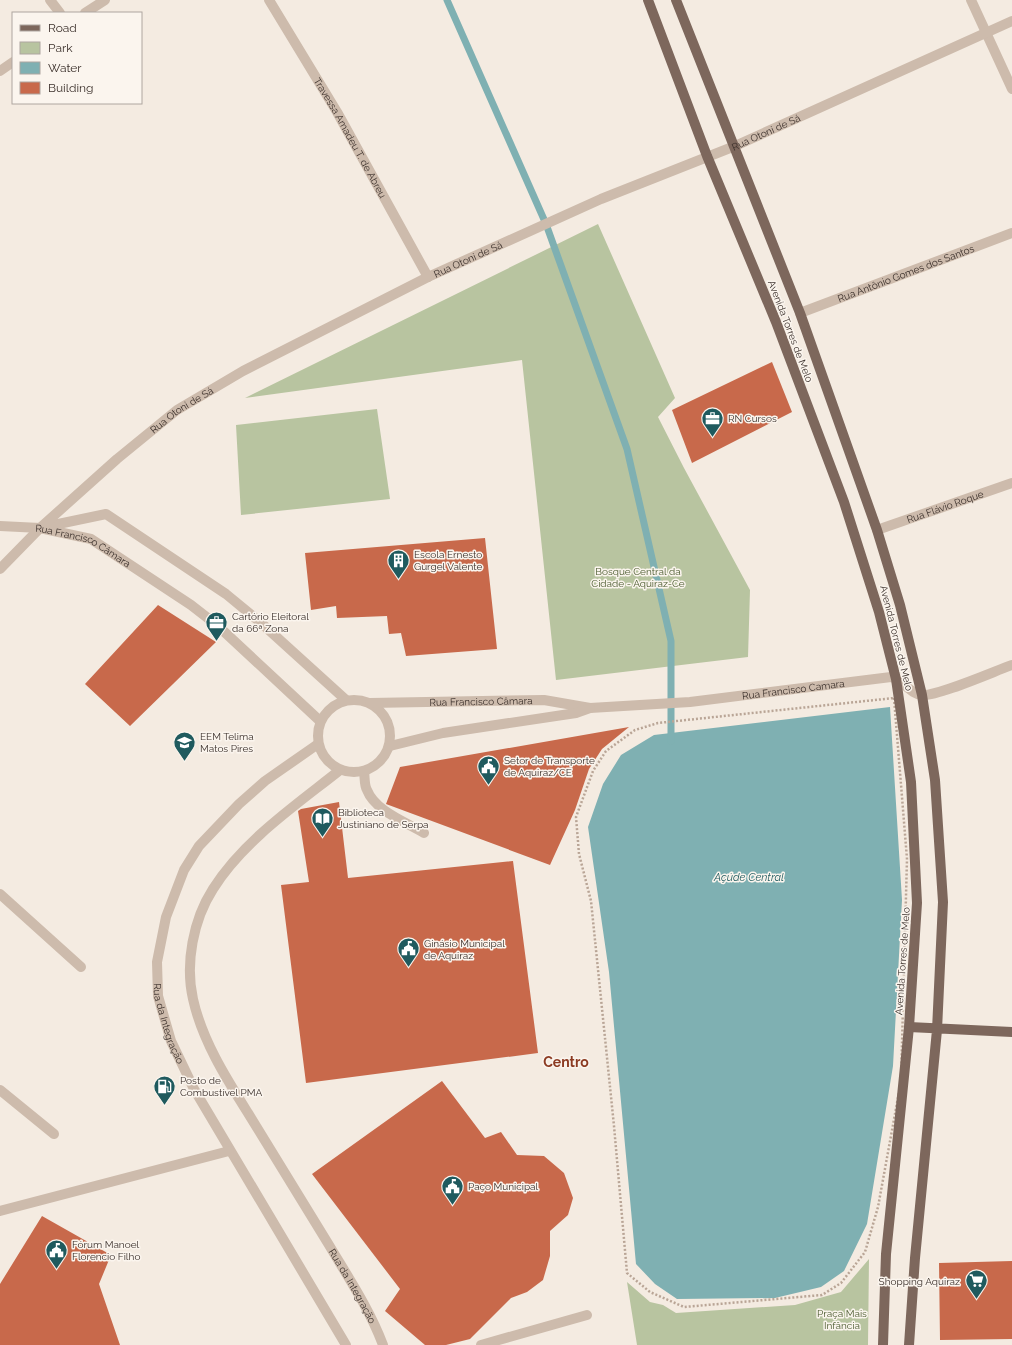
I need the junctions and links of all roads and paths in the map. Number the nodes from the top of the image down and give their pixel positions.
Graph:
1 (50, 0) edge
2 (105, 0) edge
3 (269, 0) edge
4 (648, 0) edge
5 (676, 0) edge
6 (971, 0) edge
7 (59, 12) edge
8 (87, 12) edge
9 (1012, 21) edge
10 (986, 33) junction
11 (12, 63) edge
12 (0, 71) edge
13 (1012, 89) edge
14 (735, 146) junction
15 (707, 156) junction
16 (1012, 234) edge
17 (428, 277) junction
18 (800, 313) junction
19 (1012, 483) edge
20 (0, 526) edge
21 (40, 528) junction
22 (878, 530) junction
23 (0, 568) edge
24 (1012, 665) edge
25 (896, 678) junction
26 (922, 695) junction
27 (346, 700) junction
28 (690, 702) joint
29 (370, 703) junction
30 (590, 708) junction
31 (685, 720) dead end
32 (320, 721) junction
33 (658, 723) dead end
34 (318, 744) junction
35 (390, 746) junction
36 (340, 770) junction
37 (364, 772) junction
38 (424, 833) dead end
39 (0, 894) edge
40 (81, 967) dead end
41 (909, 1027) junction
42 (937, 1030) junction
43 (1012, 1032) edge
44 (0, 1090) edge
45 (54, 1134) dead end
46 (229, 1150) junction
47 (0, 1211) edge
48 (587, 1315) dead end
49 (346, 1345) edge
50 (383, 1345) edge
51 (481, 1345) edge
52 (883, 1345) edge
53 (910, 1345) edge

1 - 7 street
2 - 8 street
3 - 17 street, Travessa Amadeu T. de Abreu
4 - 15 main road, Avenida Torres de Melo
5 - 14 main road, Avenida Torres de Melo
6 - 10 street
9 - 10 street, Rua Otoni de Sá
10 - 13 street
10 - 14 street, Rua Otoni de Sá
11 - 12 street
14 - 15 street, Rua Otoni de Sá
14 - 18 main road, Avenida Torres de Melo
15 - 17 street, Rua Otoni de Sá
15 - 25 main road, Avenida Torres de Melo
16 - 18 street, Rua Antônio Gomes dos Santos
17 - 21 street, Rua Otoni de Sá
18 - 22 main road, Avenida Torres de Melo
19 - 22 street, Rua Flávio Roque
20 - 21 street
21 - 23 street, Rua Otoni de Sá
21 - 27 street, Rua Francisco Câmara
21 - 32 street, Rua Francisco Câmara
22 - 26 main road, Avenida Torres de Melo
24 - 26 street
25 - 26 street
25 - 28 street, Rua Francisco Camara
25 - 41 main road, Avenida Torres de Melo
26 - 42 main road, Avenida Torres de Melo
27 - 29 street
27 - 32 street
28 - 30 street, Rua Francisco Câmara
29 - 30 street, Rua Francisco Câmara
29 - 35 street
30 - 35 street, Rua Francisco Câmara
31 - 33 path
32 - 34 street
34 - 36 street
34 - 46 street, Rua da Integração
35 - 37 street
36 - 37 street
36 - 50 street, Rua da Integração
37 - 38 street
39 - 40 street
41 - 42 main road
41 - 52 main road, Avenida Torres de Melo
42 - 43 main road
42 - 53 main road, Avenida Torres de Melo
44 - 45 street
46 - 47 street
46 - 49 street, Rua da Integração
48 - 51 street

